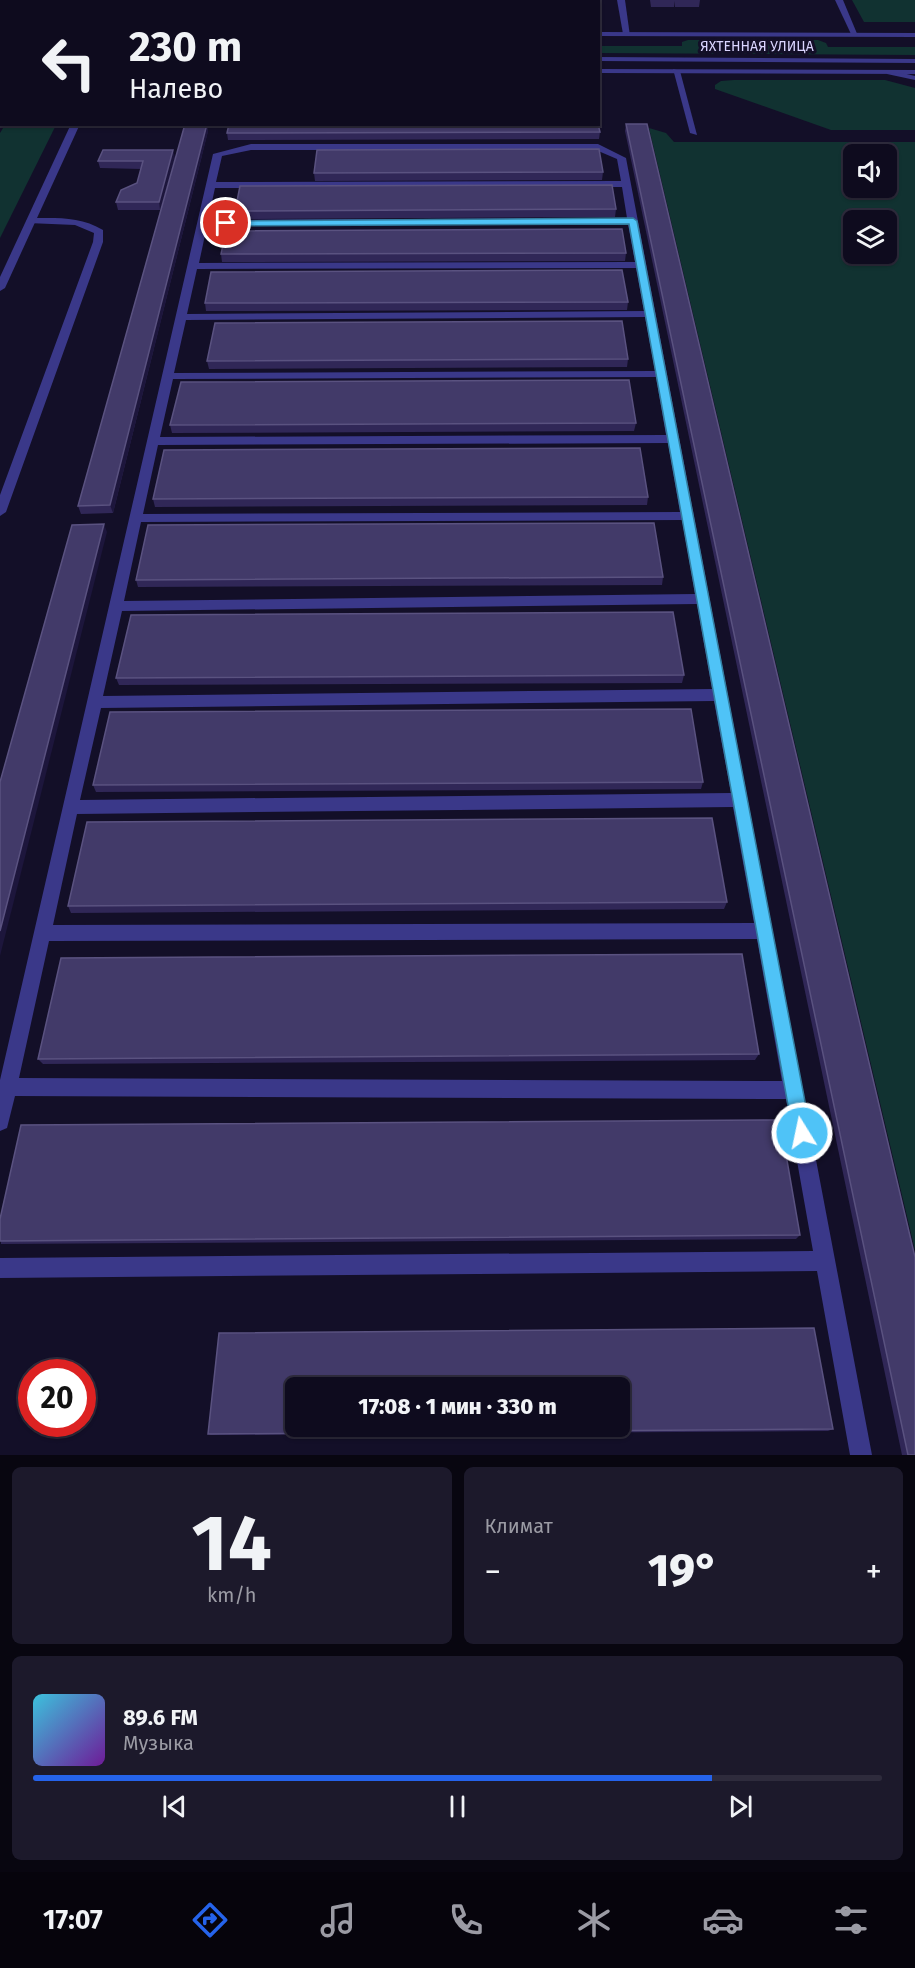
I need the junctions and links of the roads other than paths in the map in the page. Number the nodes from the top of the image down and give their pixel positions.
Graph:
1 (621, 0) edge
2 (839, 0) edge
3 (600, 34) edge
4 (627, 34) junction
5 (855, 34) junction
6 (915, 34) edge
7 (600, 59) edge
8 (915, 60) edge
9 (600, 70) edge
10 (676, 71) junction
11 (890, 72) junction
12 (915, 72) edge
13 (915, 78) edge
14 (75, 126) edge
15 (694, 133) dead end
16 (626, 184) junction
17 (211, 185) junction
18 (31, 221) junction
19 (633, 221) junction
20 (202, 223) junction
21 (641, 265) junction
22 (193, 266) junction
23 (0, 288) edge
24 (650, 314) junction
25 (181, 317) junction
26 (661, 374) junction
27 (168, 376) junction
28 (673, 439) junction
29 (153, 441) junction
30 (0, 512) edge
31 (688, 516) junction
32 (136, 518) junction
33 (703, 599) junction
34 (116, 606) junction
35 (721, 695) junction
36 (95, 702) junction
37 (740, 800) junction
38 (71, 807) junction
39 (765, 931) junction
40 (42, 933) junction
41 (8, 1087) junction
42 (794, 1090) junction
43 (0, 1121) edge
44 (826, 1261) junction
45 (0, 1268) edge
46 (861, 1455) edge

1 - 4 street
2 - 5 street
3 - 4 street
4 - 5 street
5 - 6 street
7 - 8 street, ЯХТЕННАЯ УЛИЦА
9 - 10 street, ЯХТЕННАЯ УЛИЦА
10 - 11 street, ЯХТЕННАЯ УЛИЦА
10 - 15 street
11 - 12 street, ЯХТЕННАЯ УЛИЦА
11 - 13 street
14 - 18 street
16 - 17 street
16 - 17 street
16 - 19 street
17 - 20 street
18 - 23 street
18 - 30 street
19 - 20 street
19 - 21 street
20 - 22 street
21 - 22 street
21 - 24 street
22 - 25 street
24 - 25 street
24 - 26 street
25 - 27 street
26 - 27 street
26 - 28 street
27 - 29 street
28 - 29 street
28 - 31 street
29 - 32 street
31 - 32 street
31 - 33 street
32 - 34 street
33 - 34 street
33 - 35 street
34 - 36 street
35 - 36 street
35 - 37 street
36 - 38 street
37 - 38 street
37 - 39 street
38 - 40 street
39 - 40 street
39 - 42 street
40 - 41 street
41 - 42 street
41 - 43 street
42 - 44 street
44 - 45 street
44 - 46 street

